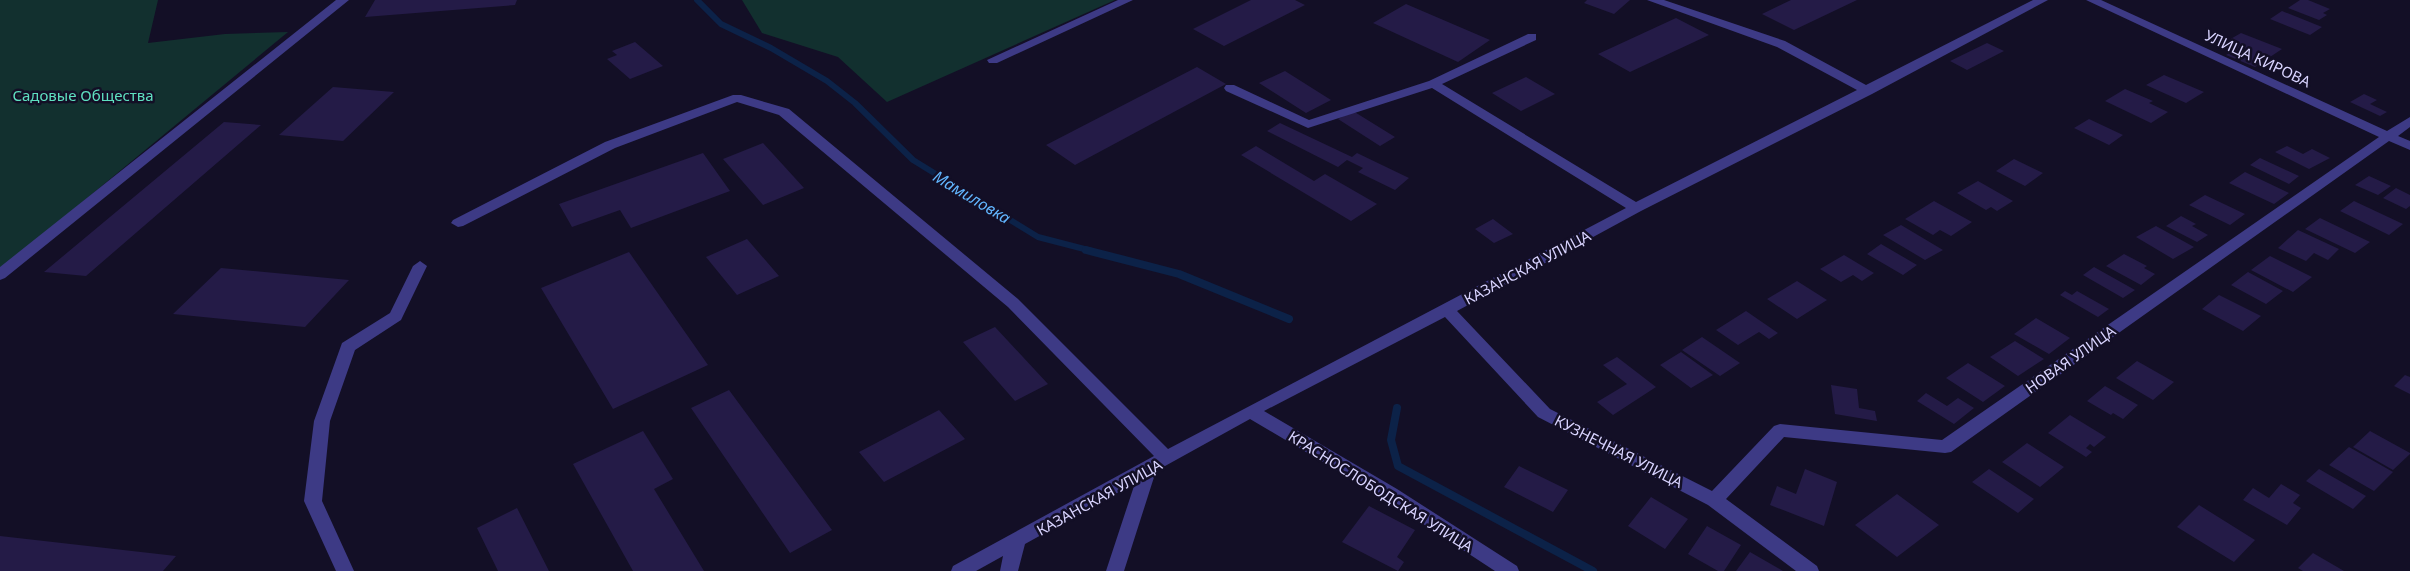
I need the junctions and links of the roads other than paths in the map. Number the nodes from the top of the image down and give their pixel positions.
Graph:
1 (343, 0) edge
2 (1127, 0) edge
3 (1653, 0) edge
4 (2042, 0) edge
5 (2092, 0) edge
6 (1532, 36) dead end
7 (993, 60) dead end
8 (1433, 84) junction
9 (1230, 88) dead end
10 (1868, 91) junction
11 (2410, 121) edge
12 (2389, 136) junction
13 (2410, 146) edge
14 (1636, 208) junction
15 (458, 223) dead end
16 (420, 266) dead end
17 (0, 275) edge
18 (1447, 310) junction
19 (1252, 412) junction
20 (1167, 459) junction
21 (1148, 469) junction
22 (1714, 500) junction
23 (1016, 542) junction
24 (345, 571) edge
25 (960, 571) edge
26 (1009, 571) edge
27 (1115, 571) edge
28 (1510, 571) edge
29 (1810, 571) edge

1 - 17 street
2 - 7 street
3 - 10 street
4 - 10 street, КАЗАНСКАЯ УЛИЦА
5 - 12 street, УЛИЦА КИРОВА
6 - 8 street
8 - 9 street
8 - 14 street
10 - 14 street, КАЗАНСКАЯ УЛИЦА
11 - 12 street, НОВАЯ УЛИЦА
12 - 13 street, УЛИЦА КИРОВА
12 - 22 street, НОВАЯ УЛИЦА
14 - 18 street, КАЗАНСКАЯ УЛИЦА
15 - 20 street
16 - 24 street
18 - 19 street, КАЗАНСКАЯ УЛИЦА
18 - 22 street, КУЗНЕЧНАЯ УЛИЦА
19 - 20 street, КАЗАНСКАЯ УЛИЦА
19 - 28 street, КРАСНОСЛОБОДСКАЯ УЛИЦА
20 - 21 street, КАЗАНСКАЯ УЛИЦА
21 - 23 street, КАЗАНСКАЯ УЛИЦА
21 - 27 street
22 - 29 street, КУЗНЕЧНАЯ УЛИЦА
23 - 25 street, КАЗАНСКАЯ УЛИЦА
23 - 26 street

